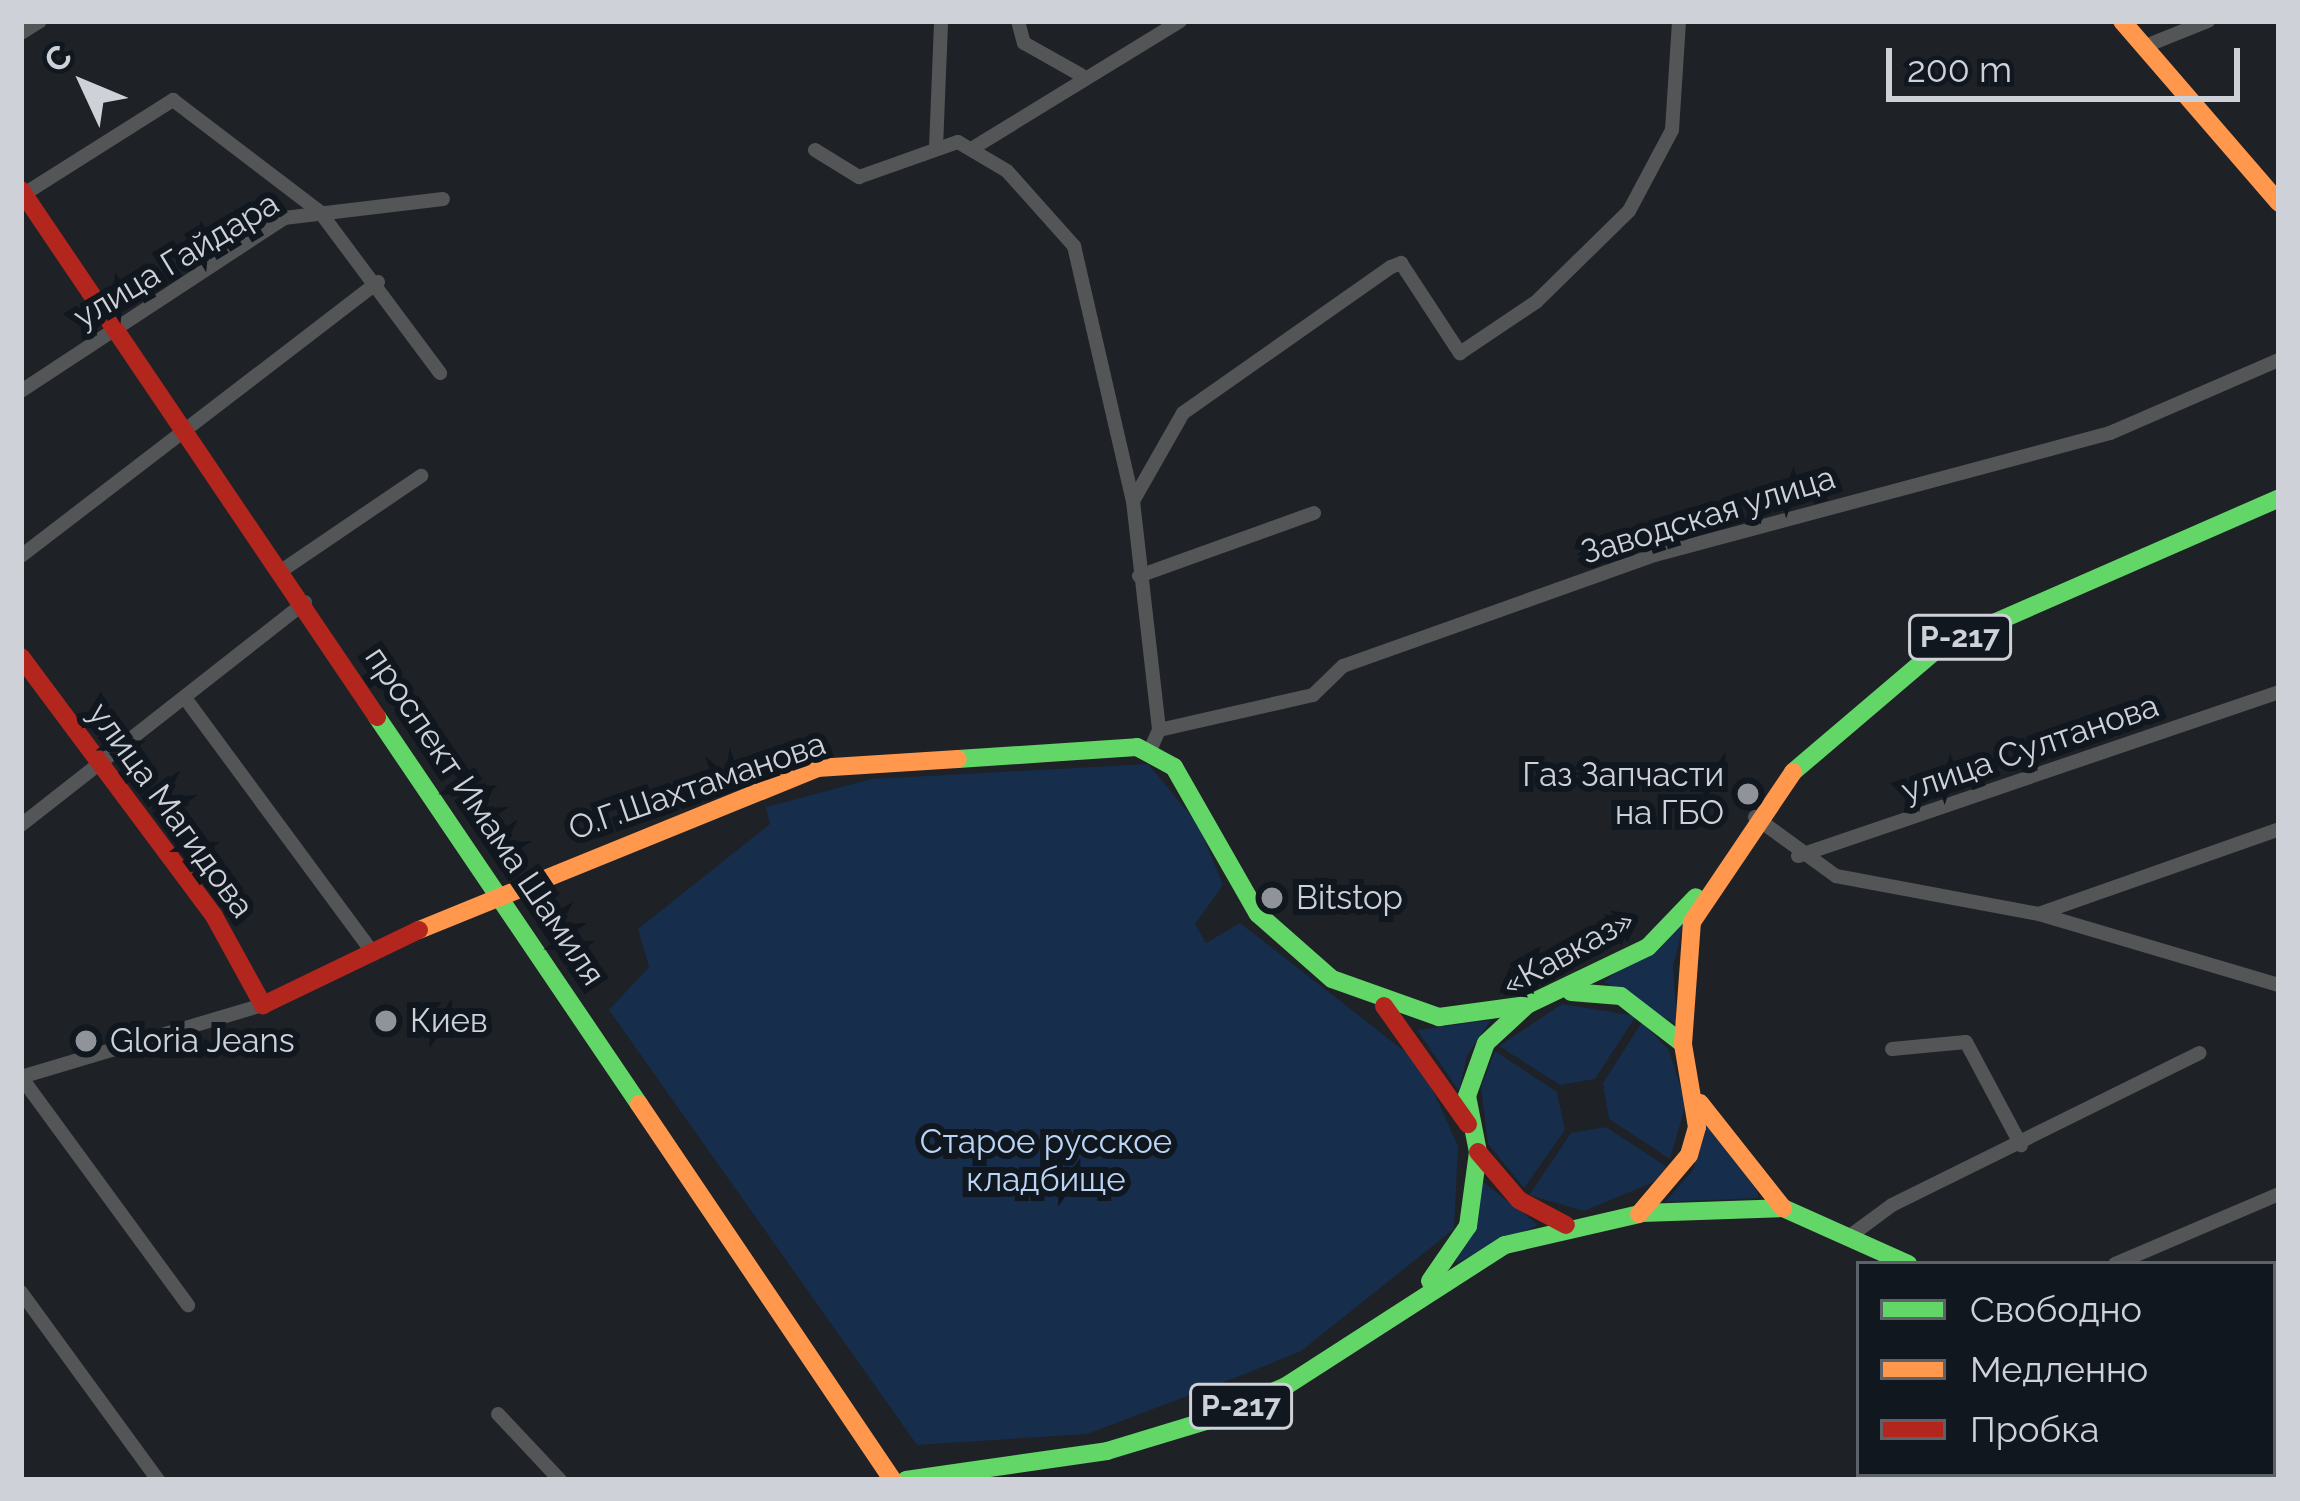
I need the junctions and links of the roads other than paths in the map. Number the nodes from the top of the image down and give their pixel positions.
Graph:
1 (40, 21) edge
2 (941, 21) edge
3 (1018, 21) edge
4 (1180, 21) edge
5 (1679, 21) edge
6 (2122, 21) edge
7 (2208, 21) edge
8 (21, 33) edge
9 (2148, 45) junction
10 (1082, 75) junction
11 (936, 148) junction
12 (973, 148) junction
13 (815, 150) dead end
14 (22, 193) edge
15 (443, 199) dead end
16 (2279, 202) edge
17 (320, 212) junction
18 (378, 282) junction
19 (113, 326) junction
20 (2279, 360) edge
21 (440, 373) dead end
22 (21, 391) edge
23 (187, 430) junction
24 (421, 476) dead end
25 (2279, 498) edge
26 (1133, 501) junction
27 (1314, 513) dead end
28 (21, 556) edge
29 (284, 569) junction
30 (1139, 576) junction
31 (307, 601) junction
32 (21, 657) edge
33 (2279, 692) edge
34 (185, 698) junction
35 (1159, 730) junction
36 (1150, 750) junction
37 (100, 761) junction
38 (1755, 817) junction
39 (21, 825) edge
40 (2279, 829) edge
41 (1798, 856) junction
42 (1714, 878) junction
43 (498, 893) junction
44 (2039, 914) junction
45 (374, 954) junction
46 (2279, 969) edge
47 (2254, 978) junction
48 (2279, 985) edge
49 (1566, 992) junction
50 (263, 1005) junction
51 (1528, 1005) junction
52 (1384, 1006) junction
53 (1683, 1043) junction
54 (1892, 1049) dead end
55 (2199, 1053) dead end
56 (21, 1077) edge
57 (1700, 1103) junction
58 (1468, 1124) junction
59 (2021, 1145) junction
60 (1478, 1152) junction
61 (2279, 1195) edge
62 (1783, 1208) junction
63 (1642, 1213) junction
64 (1566, 1225) junction
65 (1850, 1236) junction
66 (1902, 1261) edge
67 (2121, 1261) edge
68 (1424, 1289) junction
69 (21, 1292) edge
70 (188, 1305) dead end
71 (498, 1414) dead end
72 (1029, 1472) edge
73 (158, 1480) edge
74 (560, 1480) edge
75 (892, 1480) edge
76 (906, 1480) edge

1 - 8 street
2 - 11 street
3 - 10 street
4 - 10 street
5 - 26 street
6 - 9 main road
7 - 9 street
9 - 16 main road
10 - 12 street
11 - 12 street
11 - 13 street
12 - 26 street
14 - 17 street
14 - 19 main road, проспект Имама Шамиля
15 - 17 street, улица Гайдара
17 - 18 street
17 - 19 street, улица Гайдара
18 - 21 street
18 - 23 street
19 - 22 street, улица Гайдара
19 - 23 main road, проспект Имама Шамиля
20 - 35 street, Заводская улица
23 - 28 street
23 - 29 main road, проспект Имама Шамиля
24 - 29 street
25 - 38 main road, Р-217
26 - 30 street
27 - 30 street
29 - 31 main road, проспект Имама Шамиля
30 - 35 street
31 - 34 street
31 - 43 main road, проспект Имама Шамиля
32 - 37 main road, улица Магидова
33 - 41 street, улица Султанова
34 - 37 street
34 - 45 street
35 - 36 street
36 - 43 main road, О.Г.Шахтаманова
36 - 52 main road
37 - 39 street
37 - 50 main road, улица Магидова
38 - 41 street
38 - 42 main road, Р-217
40 - 44 street
41 - 44 street
42 - 49 main road, «Кавказ» / Р-217
42 - 53 main road, Р-217
43 - 45 main road, О.Г.Шахтаманова
43 - 75 main road, проспект Имама Шамиля
44 - 47 street
45 - 50 main road, О.Г.Шахтаманова
46 - 47 street
47 - 48 street
49 - 51 main road, «Кавказ» / Р-217
49 - 53 main road, Р-217
50 - 56 street, О.Г.Шахтаманова
51 - 52 main road, Р-217
51 - 58 main road, «Кавказ» / Р-217
52 - 58 main road, Р-217
53 - 57 main road, Р-217
54 - 59 street
55 - 59 street
56 - 70 street
57 - 62 main road, Р-217
57 - 63 main road
58 - 60 main road, Р-217
59 - 65 street
60 - 64 main road, Р-217
60 - 68 main road, Р-217
61 - 67 street
62 - 63 main road, Р-217
62 - 65 main road
63 - 64 main road, Р-217
64 - 68 main road, Р-217
65 - 66 main road
68 - 72 main road, Р-217
69 - 73 street
71 - 74 street
72 - 76 main road, Р-217

